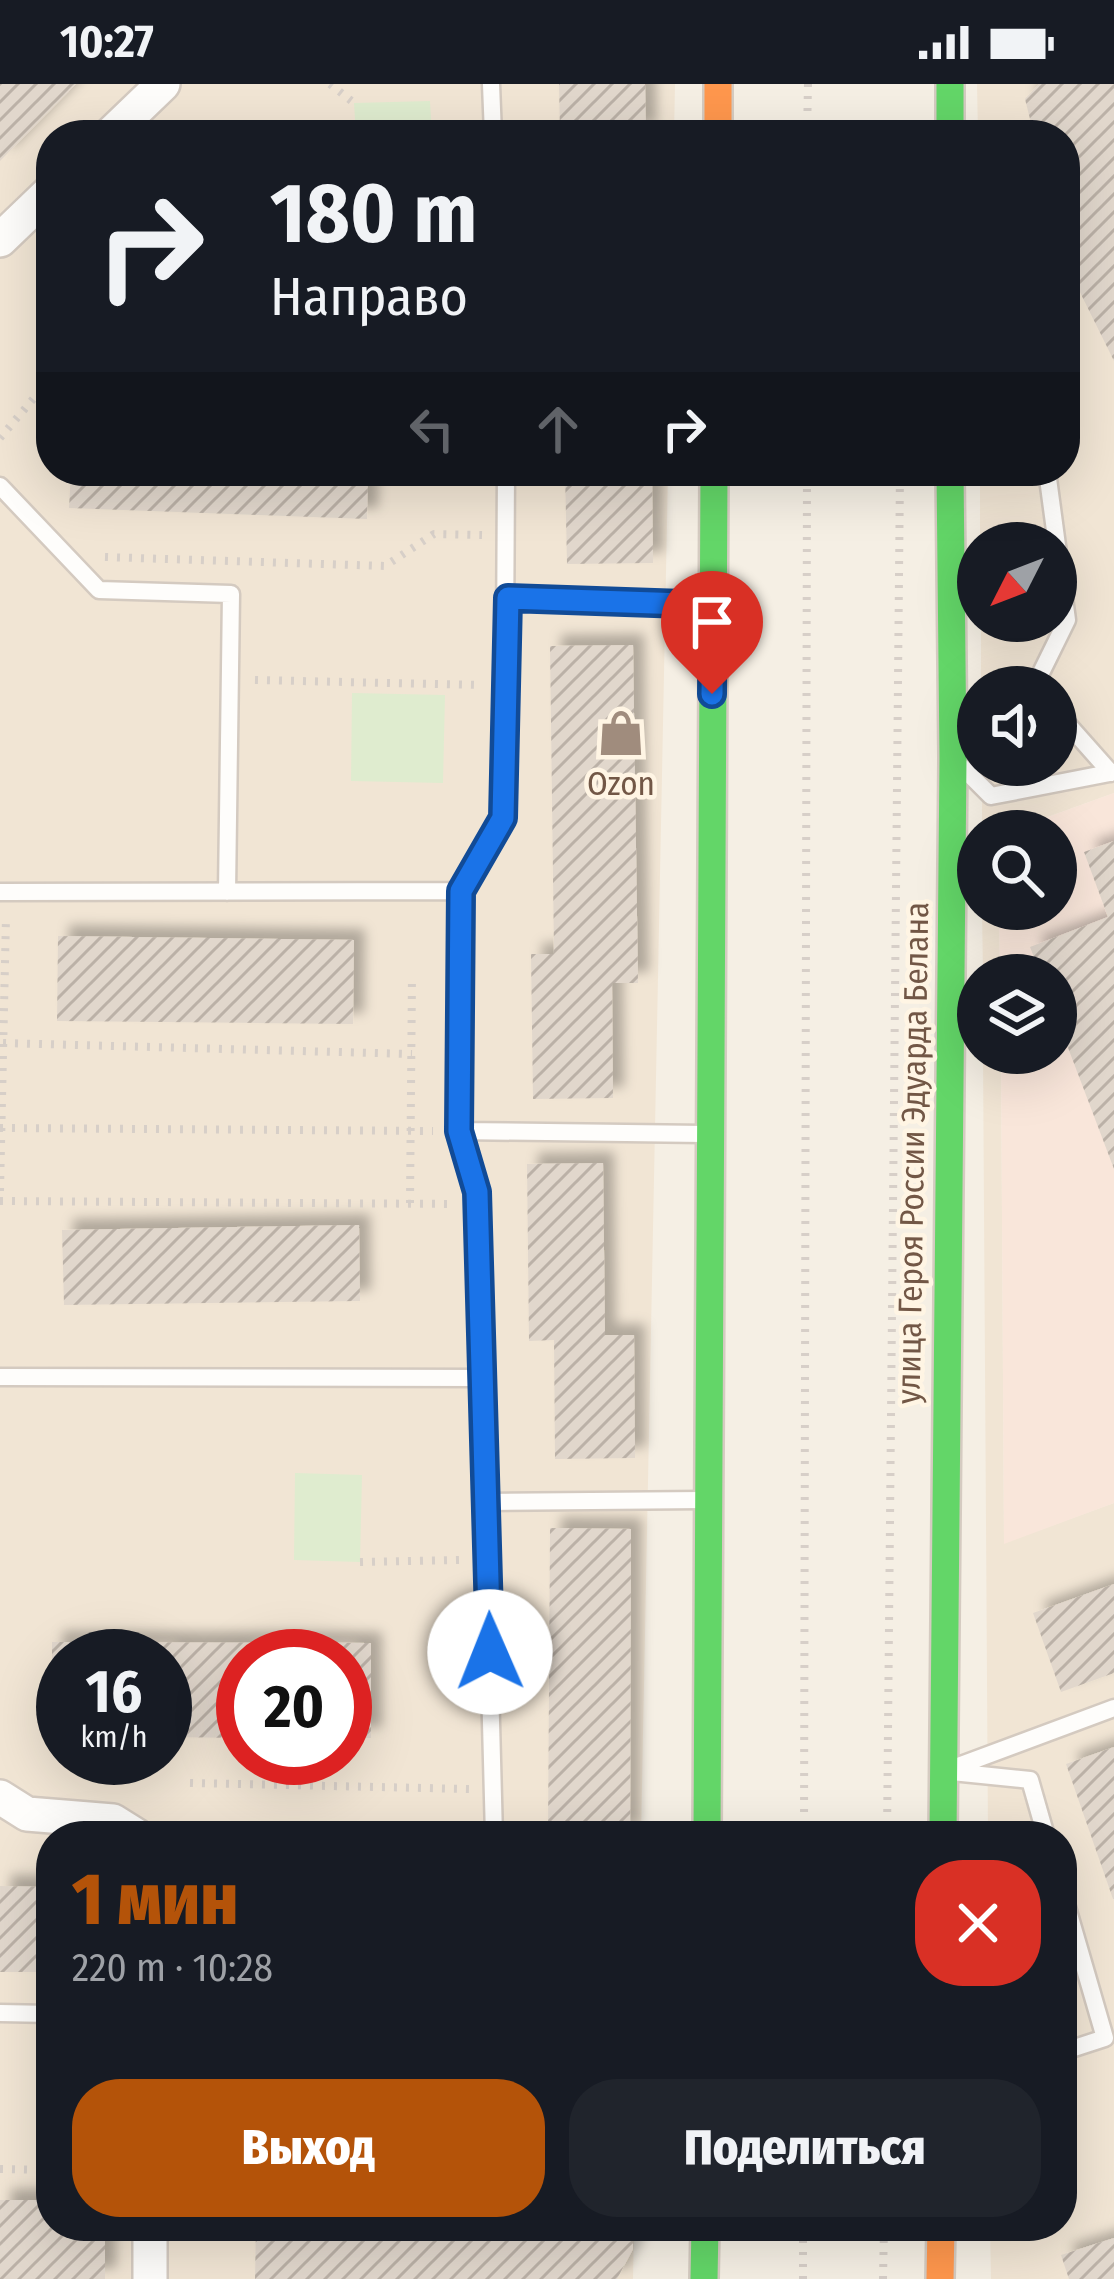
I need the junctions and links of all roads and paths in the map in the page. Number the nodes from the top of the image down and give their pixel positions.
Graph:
1 (163, 84) edge
2 (330, 84) edge
3 (491, 84) edge
4 (718, 84) edge
5 (808, 84) edge
6 (950, 84) edge
7 (354, 104) dead end
8 (126, 120) edge
9 (492, 120) edge
10 (718, 120) edge
11 (808, 120) edge
12 (950, 120) edge
13 (36, 205) edge
14 (0, 240) edge
15 (36, 396) edge
16 (0, 438) edge
17 (0, 486) edge
18 (506, 486) edge
19 (714, 486) edge
20 (807, 486) edge
21 (900, 486) edge
22 (950, 486) edge
23 (1048, 486) edge
24 (507, 536) junction
25 (67, 556) junction
26 (508, 598) junction
27 (713, 605) junction
28 (1044, 666) edge
29 (230, 680) junction
30 (506, 686) junction
31 (1077, 734) edge
32 (953, 758) junction
33 (1113, 773) edge
34 (461, 891) junction
35 (3, 892) edge
36 (227, 892) junction
37 (412, 975) dead end
38 (3, 1042) junction
39 (412, 1054) junction
40 (1, 1128) edge
41 (411, 1130) junction
42 (459, 1131) junction
43 (711, 1134) junction
44 (0, 1191) edge
45 (0, 1201) edge
46 (410, 1204) junction
47 (478, 1204) junction
48 (0, 1378) edge
49 (484, 1378) junction
50 (710, 1500) junction
51 (488, 1502) junction
52 (487, 1559) junction
53 (360, 1562) dead end
54 (1114, 1708) edge
55 (944, 1771) junction
56 (192, 1784) edge
57 (493, 1789) junction
58 (0, 1797) edge
59 (113, 1821) edge
60 (494, 1821) edge
61 (707, 1821) edge
62 (804, 1821) edge
63 (887, 1821) edge
64 (943, 1821) edge
65 (1042, 1821) edge
66 (1077, 1941) edge
67 (0, 2013) edge
68 (36, 2014) edge
69 (1077, 2047) edge
70 (0, 2169) edge
71 (36, 2170) edge
72 (150, 2241) edge
73 (705, 2241) edge
74 (803, 2241) edge
75 (884, 2241) edge
76 (941, 2241) edge
77 (150, 2279) edge
78 (704, 2279) edge
79 (803, 2279) edge
80 (883, 2279) edge
81 (940, 2279) edge

1 - 8 street
2 - 7 path
3 - 9 lane
4 - 10 street
5 - 11 path
6 - 12 street
13 - 14 street
15 - 16 path
17 - 25 lane
18 - 24 lane
19 - 27 street
20 - 62 path
21 - 63 path
22 - 32 street, улица Героя России Эдуарда Белана
23 - 28 lane
24 - 25 path
24 - 26 lane
25 - 29 lane
26 - 27 lane
26 - 30 lane
27 - 43 street
29 - 30 path
29 - 36 lane
30 - 34 lane
31 - 33 lane
32 - 33 lane
32 - 55 street, улица Героя России Эдуарда Белана
34 - 36 lane
34 - 42 lane
35 - 36 lane
35 - 38 path
37 - 39 path
38 - 39 path
38 - 40 path
39 - 41 path
40 - 41 path
40 - 44 path
41 - 42 path
41 - 46 path
42 - 43 lane
42 - 47 lane
43 - 50 street
45 - 46 path
46 - 47 path
47 - 49 lane
48 - 49 lane
49 - 51 lane
50 - 51 lane
50 - 61 street
51 - 52 lane
52 - 53 path
52 - 57 lane
54 - 55 lane
55 - 64 street, улица Героя России Эдуарда Белана
55 - 65 lane
56 - 57 path
57 - 60 lane
58 - 59 street
66 - 69 lane
67 - 68 lane
70 - 71 path
72 - 77 street
73 - 78 street
74 - 79 path
75 - 80 path
76 - 81 street

